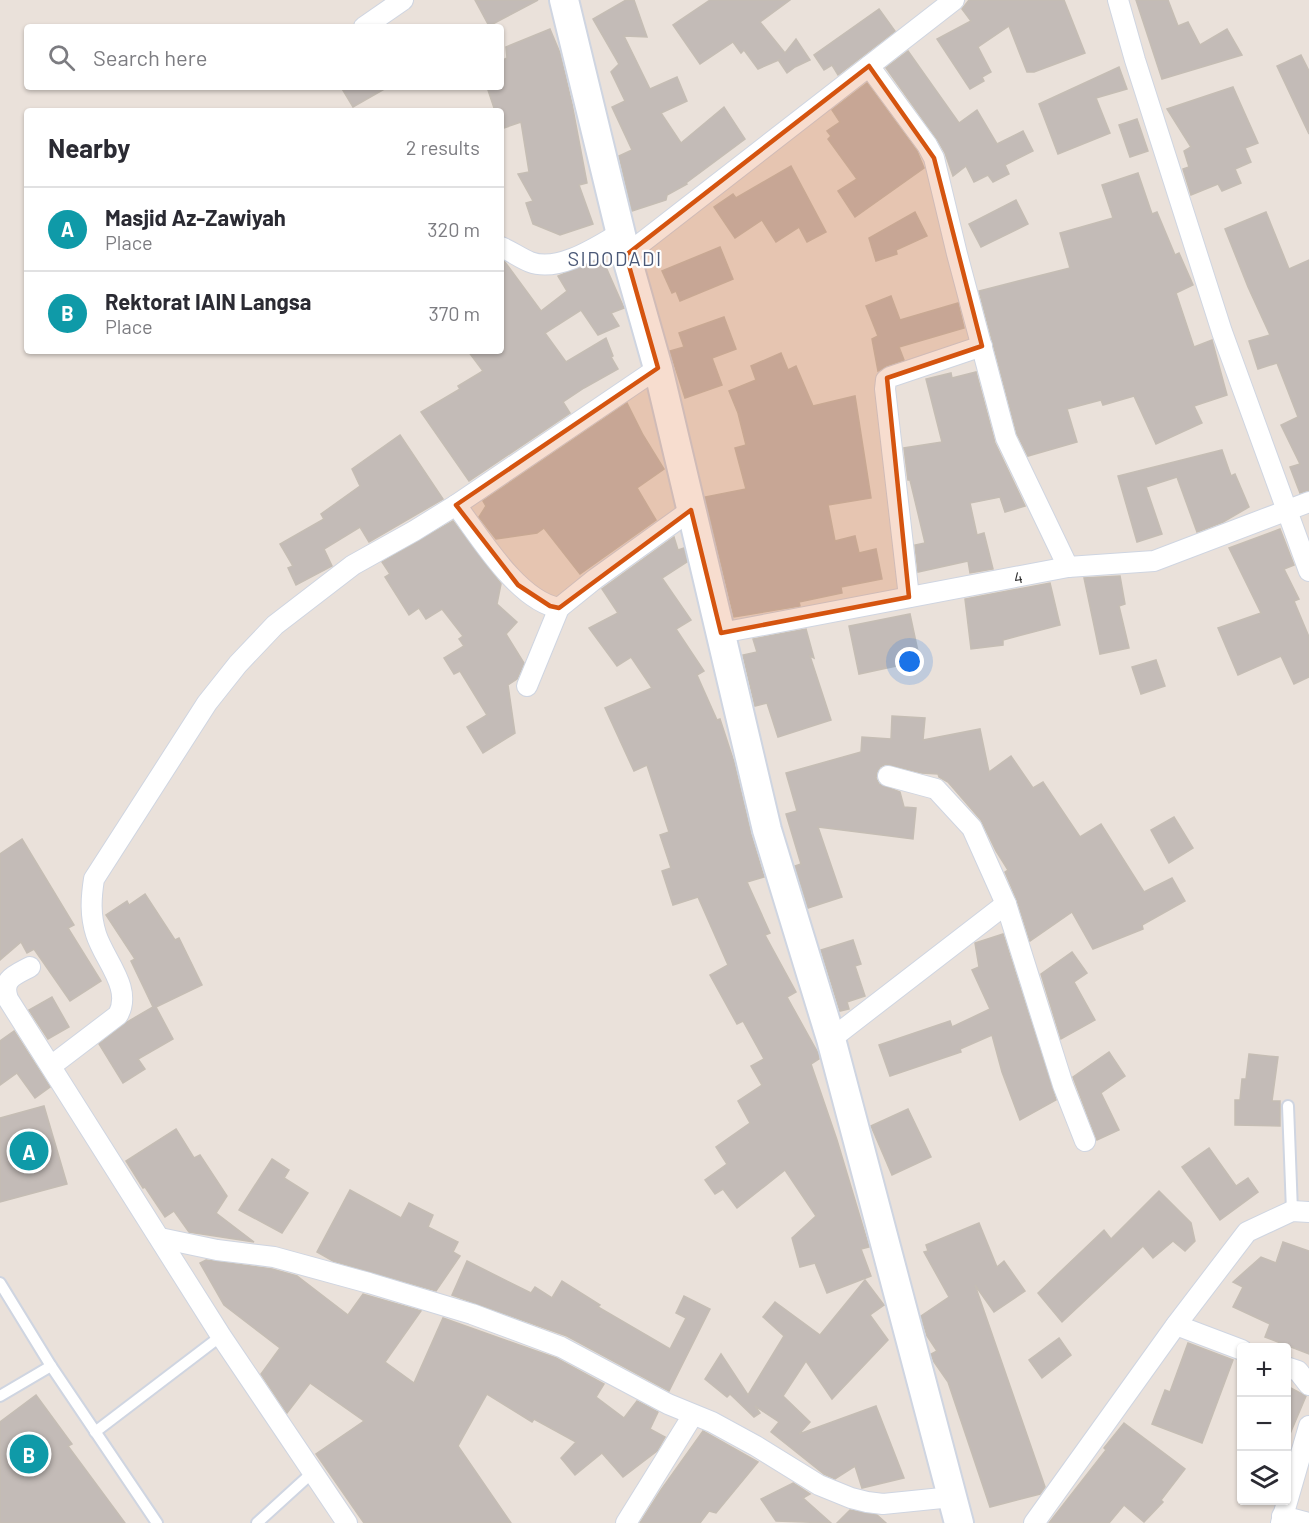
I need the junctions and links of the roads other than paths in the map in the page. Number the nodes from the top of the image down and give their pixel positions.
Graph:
1 (403, 0) edge
2 (564, 0) edge
3 (954, 0) edge
4 (1118, 0) edge
5 (368, 24) edge
6 (869, 66) junction
7 (624, 243) junction
8 (504, 248) edge
9 (982, 346) junction
10 (658, 368) junction
11 (1309, 502) edge
12 (456, 505) junction
13 (692, 510) junction
14 (1288, 512) junction
15 (1068, 567) junction
16 (1309, 571) edge
17 (909, 597) junction
18 (560, 608) junction
19 (721, 633) junction
20 (527, 686) dead end
21 (888, 776) dead end
22 (1006, 904) junction
23 (30, 967) dead end
24 (831, 1039) junction
25 (51, 1066) junction
26 (1288, 1106) dead end
27 (1085, 1141) dead end
28 (1301, 1211) edge
29 (160, 1238) junction
30 (0, 1283) edge
31 (1176, 1325) junction
32 (221, 1336) junction
33 (1237, 1348) edge
34 (51, 1366) junction
35 (1291, 1368) edge
36 (1309, 1385) edge
37 (0, 1396) edge
38 (693, 1415) junction
39 (1309, 1426) edge
40 (95, 1432) junction
41 (313, 1472) junction
42 (956, 1510) edge
43 (1281, 1520) edge
44 (157, 1523) edge
45 (256, 1523) edge
46 (347, 1523) edge
47 (626, 1523) edge
48 (1034, 1523) edge
49 (1309, 1523) edge

1 - 5 street
2 - 7 street
3 - 6 street
4 - 14 street
6 - 7 street
6 - 9 street
7 - 8 street
7 - 10 street
9 - 15 street
9 - 17 street
10 - 12 street
10 - 13 street
11 - 14 street, 4
12 - 18 street
12 - 25 street
13 - 18 street
13 - 19 street
14 - 15 street, 4
14 - 16 street
15 - 17 street, 4
17 - 19 street, 4
18 - 20 street
19 - 24 street
21 - 22 street
22 - 24 street
22 - 27 street
23 - 25 street
24 - 42 street
25 - 29 street
26 - 28 lane
28 - 31 street
29 - 32 street
29 - 38 street
30 - 34 lane
31 - 33 street
31 - 48 street
32 - 40 lane
32 - 41 street
34 - 37 lane
34 - 40 lane
35 - 36 street
38 - 42 street
38 - 47 street
39 - 43 street
40 - 44 lane
41 - 45 lane
41 - 46 street
43 - 49 street

